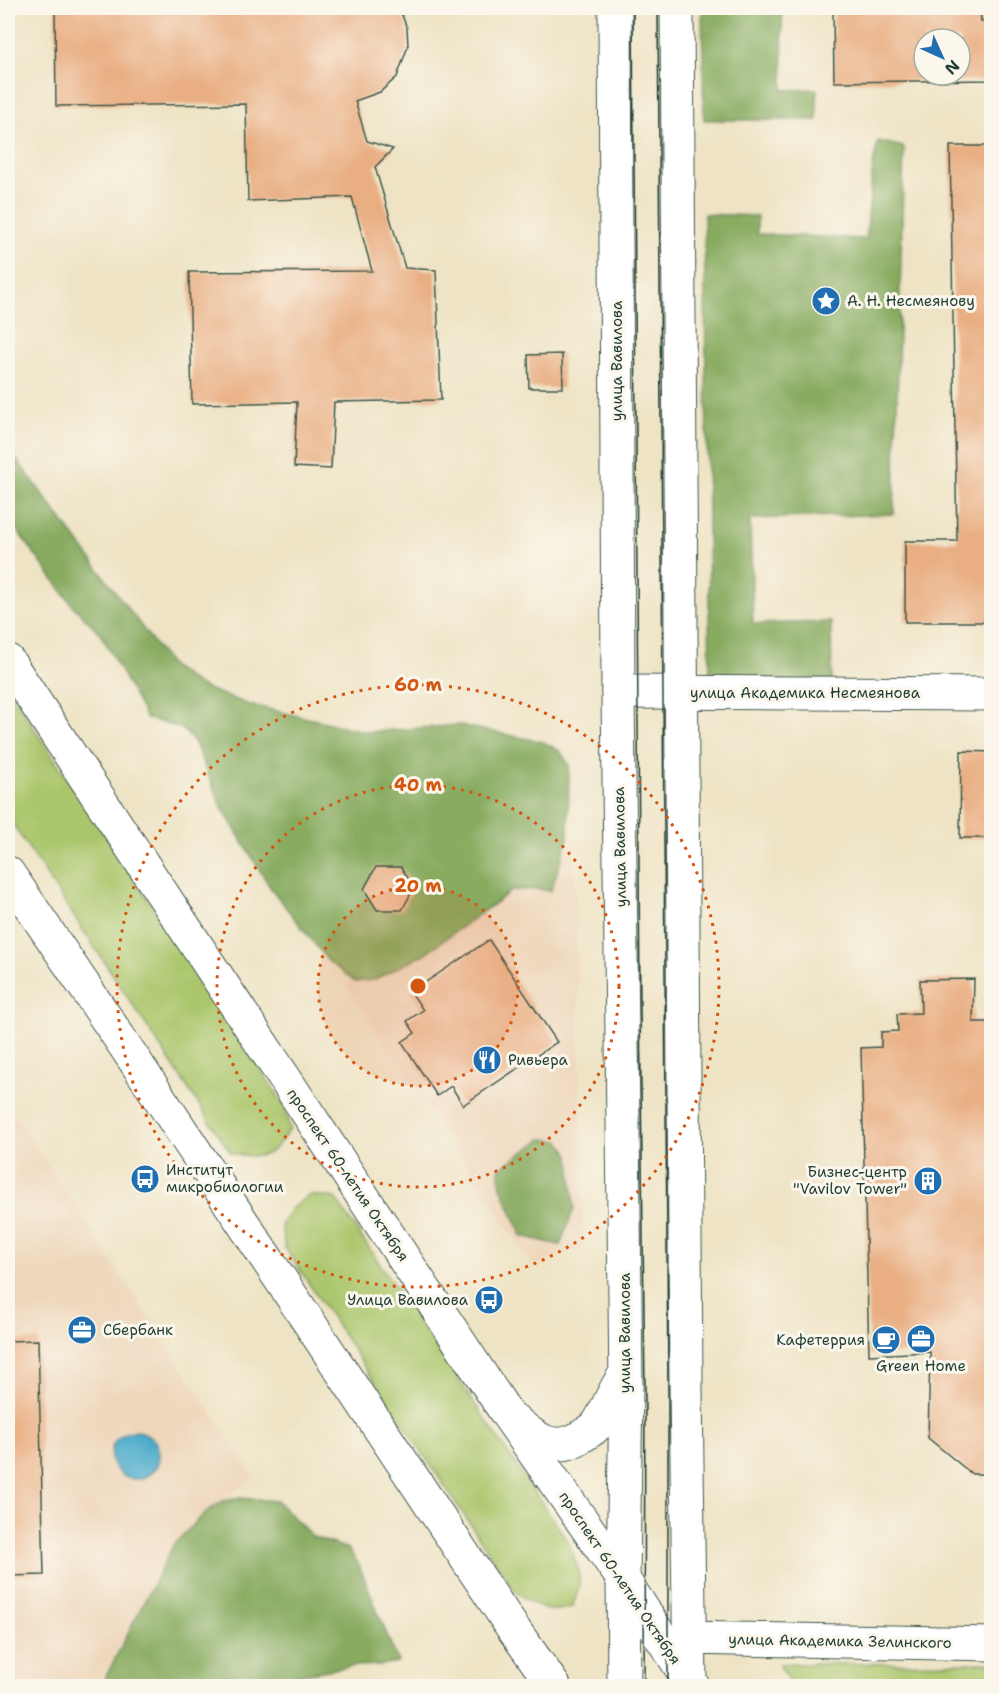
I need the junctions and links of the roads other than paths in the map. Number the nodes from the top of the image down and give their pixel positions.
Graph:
1 (615, 8) edge
2 (677, 8) edge
3 (8, 661) edge
4 (618, 692) junction
5 (682, 692) junction
6 (992, 694) edge
7 (8, 873) edge
8 (625, 1374) junction
9 (507, 1414) junction
10 (623, 1579) junction
11 (688, 1638) junction
12 (992, 1644) edge
13 (691, 1685) edge
14 (554, 1686) edge
15 (624, 1686) edge

1 - 4 main road, улица Вавилова
2 - 5 main road
3 - 9 main road, проспект 60-летия Октября
4 - 5 main road, улица Академика Несмеянова
4 - 8 main road, улица Вавилова
5 - 6 main road, улица Академика Несмеянова
5 - 11 main road
7 - 14 main road
8 - 9 main road
8 - 10 main road, улица Вавилова
9 - 10 main road, проспект 60-летия Октября
10 - 13 main road, проспект 60-летия Октября
10 - 15 main road, улица Вавилова
11 - 12 main road, улица Академика Зелинского
11 - 13 main road

